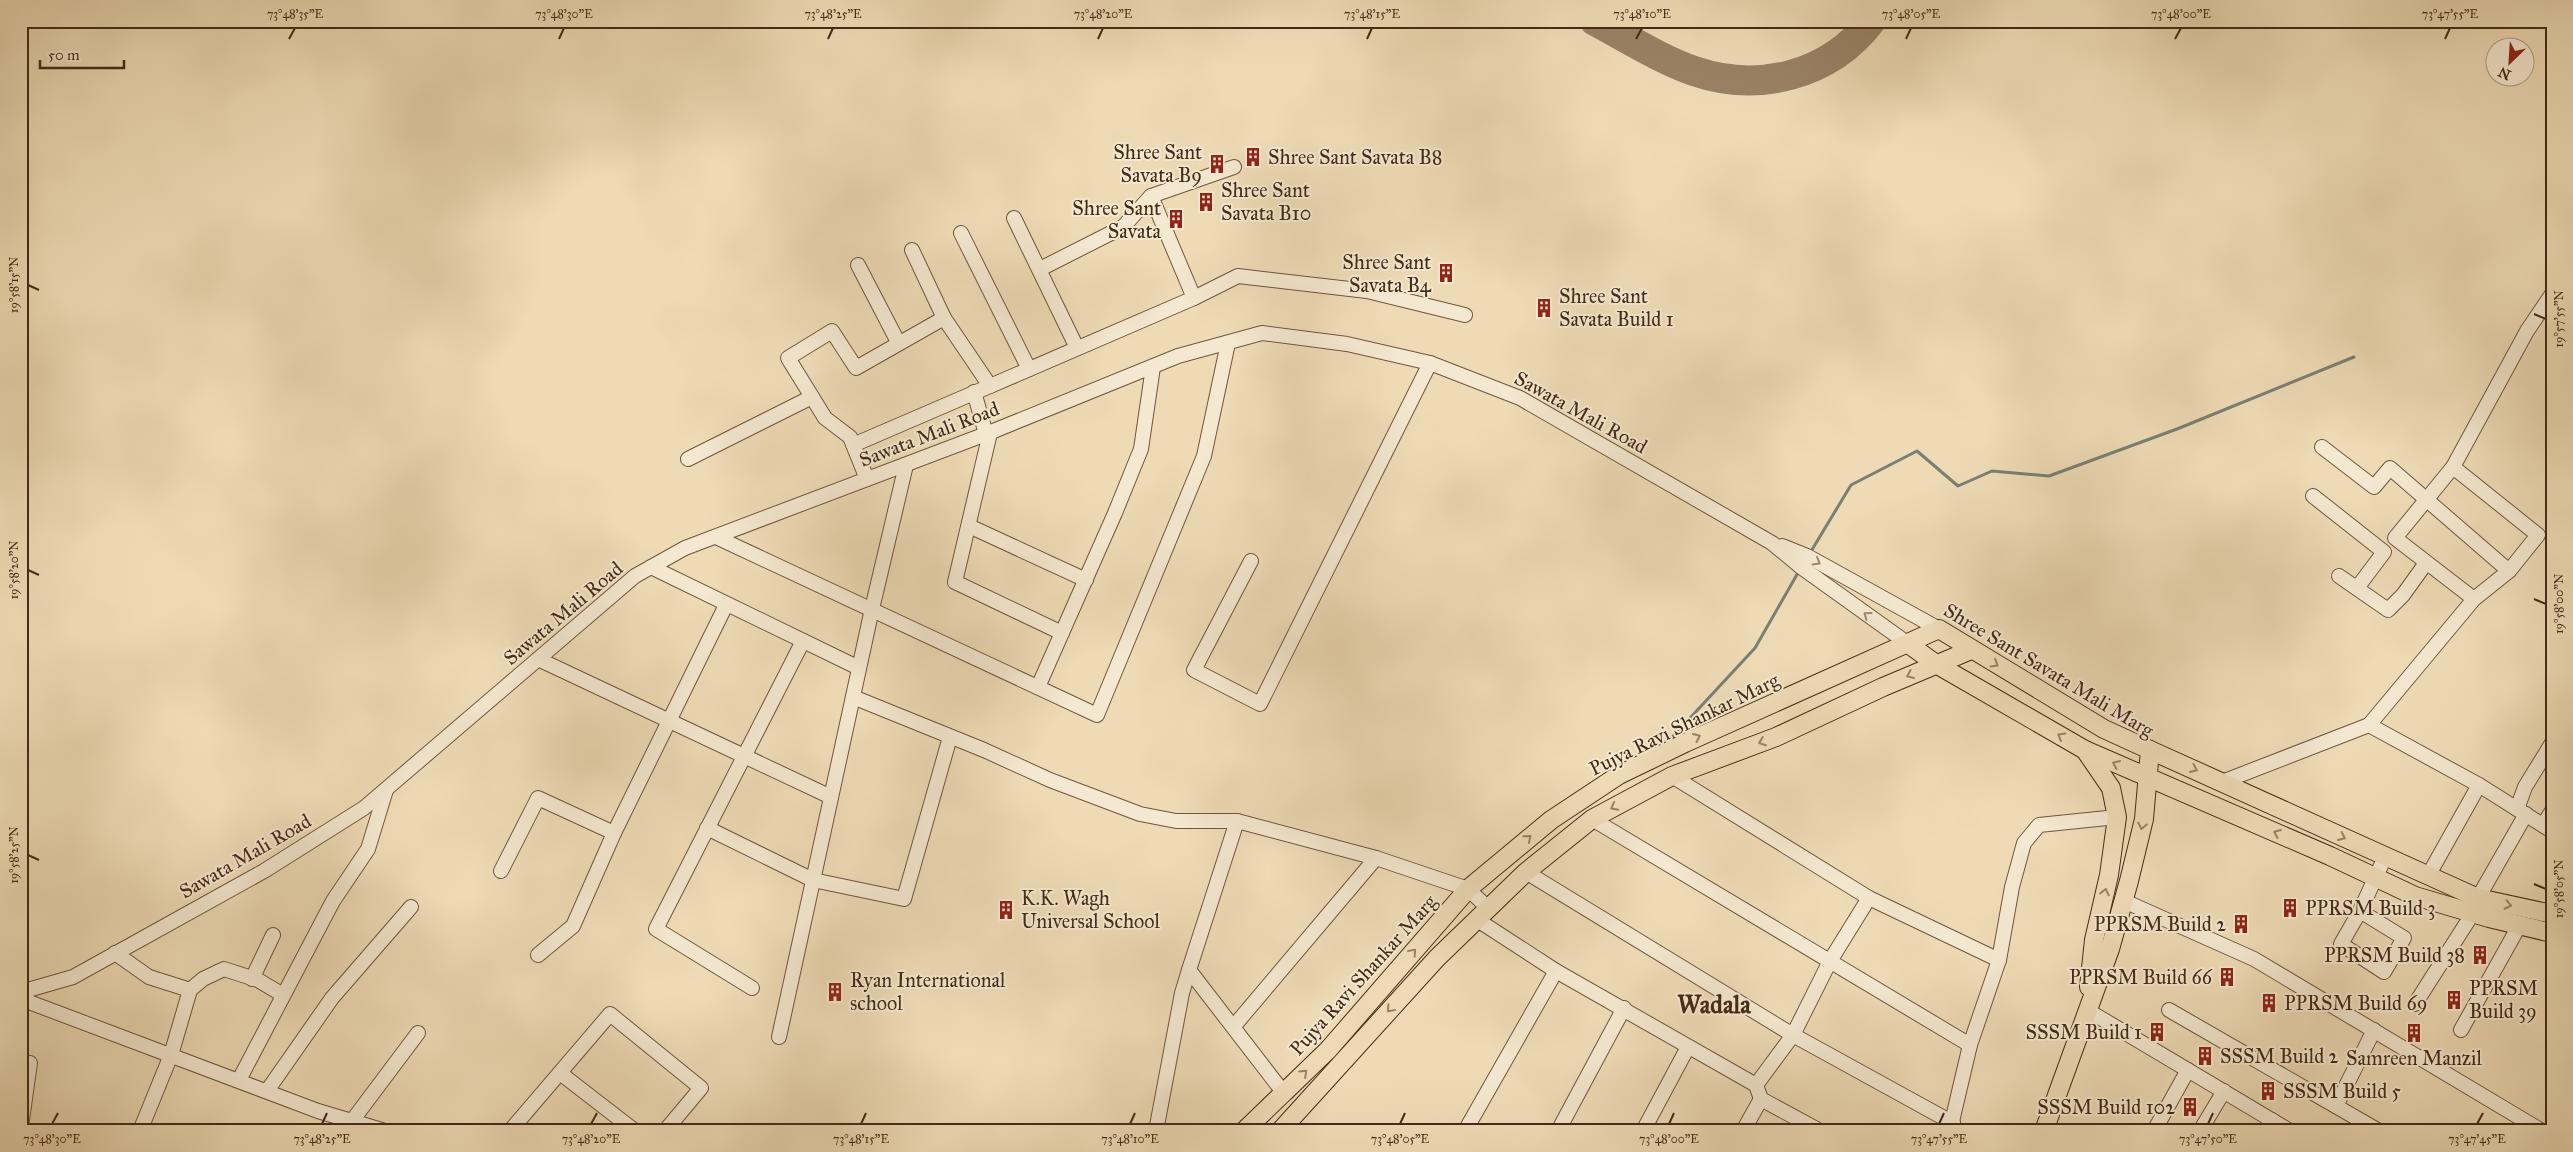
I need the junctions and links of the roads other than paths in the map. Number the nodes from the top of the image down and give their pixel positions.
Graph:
1 (1234, 167) dead end
2 (1151, 196) junction
3 (1014, 218) dead end
4 (961, 233) dead end
5 (912, 250) dead end
6 (858, 265) dead end
7 (1040, 269) junction
8 (2552, 294) edge
9 (1194, 298) junction
10 (1465, 315) dead end
11 (944, 318) junction
12 (898, 342) junction
13 (1228, 343) junction
14 (1077, 348) junction
15 (1430, 363) junction
16 (1152, 367) junction
17 (1029, 369) junction
18 (990, 386) junction
19 (974, 392) junction
20 (812, 397) junction
21 (988, 433) junction
22 (853, 445) junction
23 (2322, 447) dead end
24 (688, 459) dead end
25 (906, 465) junction
26 (2454, 467) junction
27 (867, 479) junction
28 (2313, 496) dead end
29 (2425, 500) junction
30 (969, 526) junction
31 (716, 537) junction
32 (1772, 543) junction
33 (1251, 561) dead end
34 (2426, 563) junction
35 (651, 567) junction
36 (2509, 571) junction
37 (2339, 576) dead end
38 (1086, 580) junction
39 (2357, 588) junction
40 (2474, 599) junction
41 (726, 605) junction
42 (872, 609) junction
43 (1939, 629) junction
44 (1062, 633) junction
45 (803, 641) junction
46 (1907, 643) junction
47 (1972, 650) junction
48 (538, 659) junction
49 (1936, 664) junction
50 (859, 668) junction
51 (1038, 687) junction
52 (853, 696) junction
53 (668, 721) junction
54 (2369, 725) junction
55 (950, 737) junction
56 (2552, 743) edge
57 (2085, 750) junction
58 (2150, 750) junction
59 (744, 756) junction
60 (1672, 776) junction
61 (2146, 777) junction
62 (2222, 782) junction
63 (2480, 785) junction
64 (386, 790) junction
65 (831, 796) junction
66 (2552, 810) edge
67 (2521, 811) junction
68 (2117, 817) junction
69 (1592, 819) junction
70 (1237, 821) junction
71 (707, 828) junction
72 (2547, 828) edge
73 (614, 834) junction
74 (2385, 857) junction
75 (1376, 858) junction
76 (501, 871) dead end
77 (1526, 872) junction
78 (2428, 876) junction
79 (2376, 877) junction
80 (813, 880) junction
81 (1468, 889) junction
82 (1869, 898) junction
83 (2124, 901) junction
84 (2475, 905) junction
85 (411, 907) dead end
86 (2360, 911) junction
87 (1482, 914) junction
88 (2552, 914) edge
89 (2520, 926) junction
90 (2552, 933) edge
91 (273, 935) dead end
92 (115, 953) junction
93 (538, 955) dead end
94 (1999, 960) junction
95 (1830, 961) junction
96 (1189, 970) junction
97 (1556, 970) junction
98 (252, 978) junction
99 (752, 988) dead end
100 (190, 990) junction
101 (21, 992) edge
102 (284, 995) junction
103 (21, 999) edge
104 (2415, 1004) dead end
105 (1624, 1008) junction
106 (2087, 1010) junction
107 (2169, 1010) dead end
108 (1234, 1026) junction
109 (2374, 1030) junction
110 (2460, 1030) dead end
111 (418, 1032) dead end
112 (1793, 1034) junction
113 (779, 1037) dead end
114 (1970, 1045) junction
115 (1688, 1047) junction
116 (170, 1055) junction
117 (30, 1063) dead end
118 (2188, 1070) junction
119 (560, 1073) junction
120 (239, 1080) junction
121 (1756, 1085) junction
122 (267, 1091) junction
123 (2224, 1091) junction
124 (1284, 1092) junction
125 (1761, 1099) junction
126 (2336, 1106) junction
127 (352, 1121) junction
128 (2268, 1125) edge
129 (21, 1127) edge
130 (1952, 1127) edge
131 (140, 1131) edge
132 (384, 1131) edge
133 (510, 1131) edge
134 (635, 1131) edge
135 (665, 1131) edge
136 (1156, 1131) edge
137 (1244, 1131) edge
138 (1280, 1131) edge
139 (1465, 1131) edge
140 (1558, 1131) edge
141 (1643, 1131) edge
142 (1743, 1131) edge
143 (1820, 1131) edge
144 (2044, 1131) edge
145 (2154, 1131) edge
146 (2200, 1131) edge
147 (2290, 1131) edge
148 (2379, 1131) edge
149 (2542, 1131) edge

1 - 2 street
2 - 7 street
2 - 9 street
3 - 7 street
4 - 17 street
5 - 11 street
6 - 12 street
7 - 14 street
8 - 26 street
9 - 10 street
9 - 14 street
11 - 12 street
11 - 18 street
12 - 20 street
13 - 15 street, Sawata Mali Road
13 - 16 street, Sawata Mali Road
13 - 51 street
14 - 17 street
15 - 32 street, Sawata Mali Road
15 - 33 street
16 - 21 street, Sawata Mali Road
16 - 38 street
17 - 18 street
18 - 19 street
19 - 21 street
19 - 22 street
20 - 22 street
20 - 24 street
21 - 25 street, Sawata Mali Road
21 - 30 street
22 - 27 street
23 - 29 street
25 - 27 street, Sawata Mali Road
25 - 42 street
26 - 29 street
26 - 36 street
27 - 31 street, Sawata Mali Road
28 - 39 street
29 - 34 street
29 - 36 street
30 - 38 street
30 - 44 street
31 - 35 street, Sawata Mali Road
31 - 42 street
32 -> 43 street, Shree Sant Savata Mali Marg
46 -> 32 street, Sawata Mali Road
34 - 39 street
34 - 40 street
35 - 41 street
35 - 48 street, Sawata Mali Road
36 - 40 street
37 - 39 street
38 - 44 street
40 - 54 street
41 - 45 street
41 - 53 street
42 - 50 street
42 - 51 street
43 - 46 main road, Pujya Ravi Shankar Marg
43 - 47 main road, Shree Sant Savata Mali Marg
44 - 51 street
45 - 50 street
45 - 59 street
46 - 49 main road, Shree Sant Savata Mali Marg
81 -> 46 main road, Pujya Ravi Shankar Marg
47 - 49 main road
47 -> 58 main road, Shree Sant Savata Mali Marg
48 - 53 street
48 - 64 street, Sawata Mali Road
57 -> 49 main road, Shree Sant Savata Mali Marg
49 -> 60 main road
50 - 52 street
52 - 55 street
52 - 65 street
53 - 59 street
53 - 73 street
54 - 62 street
54 - 63 street
55 - 70 street
55 - 80 street
56 - 67 street
61 -> 57 main road
57 - 68 main road, Shree Sant Savata Mali Marg
58 - 61 main road, Shree Sant Savata Mali Marg
58 -> 62 main road
59 - 65 street
59 - 71 street
60 -> 69 main road
60 - 82 street
79 -> 61 main road
61 -> 83 main road, Shree Sant Savata Mali Marg
62 -> 74 main road
63 - 67 street
63 - 78 street
64 - 92 street, Sawata Mali Road
64 - 102 street
65 - 80 street
66 - 72 street
67 - 72 street
67 - 84 street
68 - 94 street
106 -> 68 main road, Shree Sant Savata Mali Marg
69 - 77 main road
69 - 95 street
70 - 75 street
70 - 96 street
71 - 80 street
71 - 99 street
73 - 76 street
73 - 93 street
74 - 78 main road
74 - 79 street
75 - 81 street
75 - 108 street
77 - 87 main road
77 - 112 street
78 - 84 main road
79 - 84 main road
79 - 86 street
80 - 113 street
81 - 87 street
124 -> 81 main road, Pujya Ravi Shankar Marg
82 - 94 street
82 - 95 street
83 - 106 main road, Shree Sant Savata Mali Marg
83 - 109 street
84 -> 88 main road
84 - 89 main road
84 - 104 street
85 - 122 street
86 - 86 street
87 - 97 street
87 -> 138 main road
89 - 90 main road
89 - 110 street
91 - 98 street
92 - 100 street
92 - 101 street, Sawata Mali Road
94 - 114 street
95 - 112 street
95 - 114 street
96 - 108 street
96 - 136 street
97 - 105 street
97 - 139 street
98 - 100 street
98 - 102 street
100 - 116 street
102 - 120 street
103 - 116 street
105 - 115 street
105 - 140 street
106 - 118 street
106 - 144 main road, Shree Sant Savata Mali Marg
107 - 126 street
108 - 124 street
109 - 126 street
109 - 149 street
111 - 127 street
112 - 121 street
112 - 130 street
114 - 130 street
115 - 121 street
115 - 141 street
116 - 120 street
116 - 131 street
117 - 129 street
118 - 123 street
118 - 145 street
119 - 133 street
119 - 134 street
119 - 135 street
120 - 122 street
121 - 125 street
122 - 127 street
123 - 128 street
123 - 146 street
124 - 137 main road, Pujya Ravi Shankar Marg
125 - 142 street
125 - 143 street
126 - 148 street
127 - 132 street
128 - 147 street

